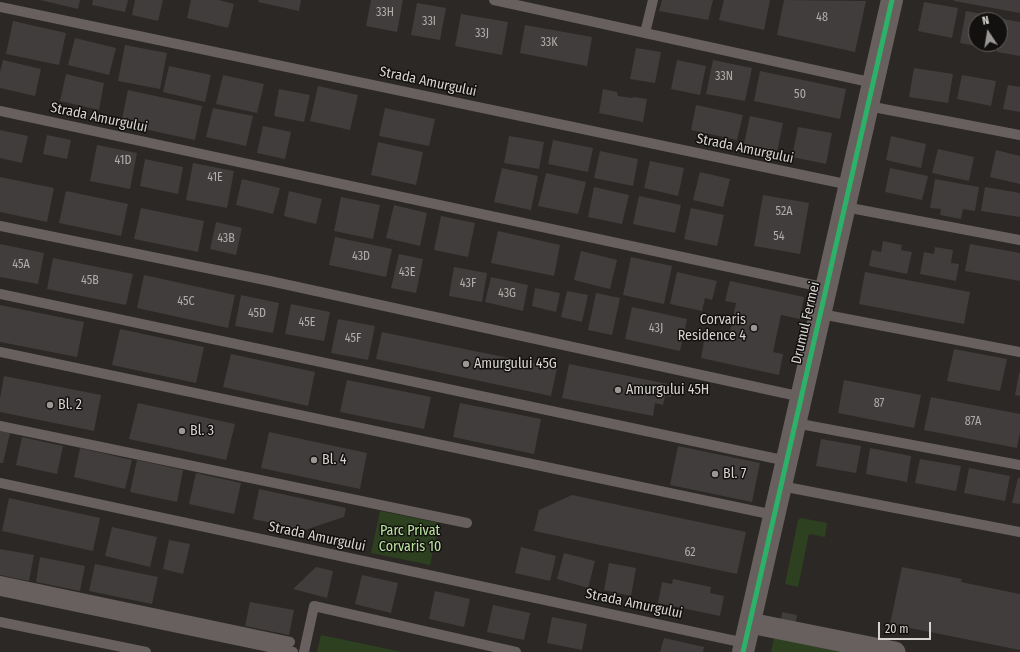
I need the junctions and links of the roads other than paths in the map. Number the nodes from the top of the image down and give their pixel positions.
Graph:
1 (494, 0) edge
2 (652, 0) edge
3 (892, 0) edge
4 (0, 8) edge
5 (645, 33) junction
6 (874, 83) junction
7 (868, 106) junction
8 (0, 111) edge
9 (1020, 135) edge
10 (850, 185) junction
11 (845, 207) junction
12 (0, 226) edge
13 (1020, 240) edge
14 (827, 288) junction
15 (0, 294) edge
16 (821, 314) junction
17 (0, 352) edge
18 (1020, 352) edge
19 (802, 397) junction
20 (796, 423) junction
21 (0, 426) edge
22 (787, 461) junction
23 (1020, 465) edge
24 (0, 483) edge
25 (781, 486) junction
26 (774, 516) junction
27 (467, 523) dead end
28 (1020, 532) edge
29 (0, 580) edge
30 (0, 591) edge
31 (0, 622) edge
32 (746, 639) edge
33 (290, 642) dead end
34 (146, 652) edge
35 (293, 652) edge
36 (304, 652) edge
37 (516, 652) edge
38 (895, 652) edge

1 - 5 lane
2 - 5 lane
3 - 6 street, Drumul Fermei
4 - 10 lane, Strada Amurgului
5 - 6 lane
6 - 7 street, Drumul Fermei
7 - 9 lane
7 - 10 street, Drumul Fermei
8 - 14 lane, Strada Amurgului
10 - 11 street, Drumul Fermei
11 - 13 lane
11 - 14 street, Drumul Fermei
12 - 19 lane
14 - 16 street, Drumul Fermei
15 - 22 lane
16 - 18 lane, Drumul Fermei
16 - 19 street, Drumul Fermei
17 - 26 lane
19 - 20 street, Drumul Fermei
20 - 22 street, Drumul Fermei
20 - 23 lane
21 - 27 lane
22 - 25 street, Drumul Fermei
24 - 32 lane, Strada Amurgului
25 - 26 street, Drumul Fermei
25 - 28 lane
26 - 32 street, Drumul Fermei
29 - 33 lane
30 - 35 lane
31 - 34 lane
32 - 38 street
36 - 37 lane

